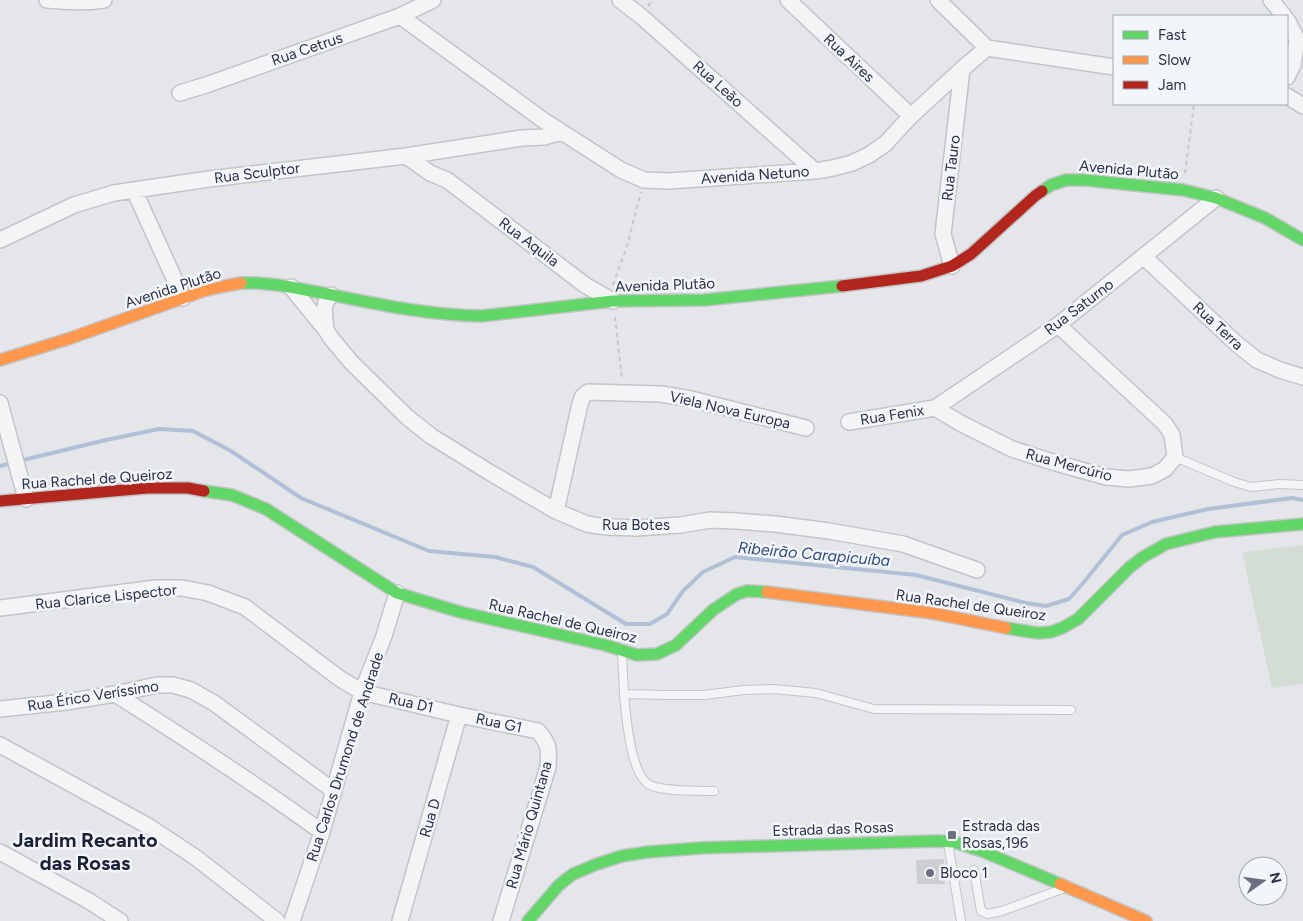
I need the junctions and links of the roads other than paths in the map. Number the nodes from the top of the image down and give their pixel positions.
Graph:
1 (47, 0) edge
2 (104, 0) edge
3 (433, 0) edge
4 (620, 0) edge
5 (788, 0) edge
6 (938, 0) edge
7 (1271, 0) edge
8 (1283, 15) edge
9 (400, 16) junction
10 (1288, 21) edge
11 (1300, 39) edge
12 (987, 48) junction
13 (1113, 67) edge
14 (962, 69) junction
15 (1288, 75) edge
16 (180, 93) dead end
17 (1288, 97) edge
18 (1303, 106) edge
19 (911, 116) junction
20 (543, 120) junction
21 (562, 132) junction
22 (522, 138) junction
23 (441, 151) junction
24 (406, 156) junction
25 (815, 171) junction
26 (447, 180) junction
27 (134, 190) junction
28 (1216, 198) junction
29 (0, 240) edge
30 (1303, 240) edge
31 (1144, 257) junction
32 (952, 266) junction
33 (578, 280) junction
34 (291, 287) junction
35 (331, 295) junction
36 (183, 298) junction
37 (613, 301) junction
38 (579, 305) junction
39 (1058, 325) junction
40 (326, 330) junction
41 (0, 360) edge
42 (1303, 378) edge
43 (0, 403) edge
44 (935, 408) junction
45 (850, 422) dead end
46 (806, 428) dead end
47 (1175, 457) junction
48 (1303, 485) edge
49 (26, 499) junction
50 (0, 502) edge
51 (556, 511) junction
52 (1303, 524) edge
53 (977, 570) dead end
54 (397, 593) junction
55 (0, 608) edge
56 (622, 650) junction
57 (362, 692) junction
58 (115, 694) junction
59 (624, 694) junction
60 (0, 709) edge
61 (1071, 710) dead end
62 (459, 715) junction
63 (538, 731) joint
64 (0, 745) edge
65 (714, 790) dead end
66 (334, 791) junction
67 (322, 832) junction
68 (948, 841) junction
69 (0, 852) edge
70 (974, 870) dead end
71 (1066, 887) junction
72 (120, 921) edge
73 (278, 921) edge
74 (292, 921) edge
75 (400, 921) edge
76 (501, 921) edge
77 (528, 921) edge
78 (962, 921) edge
79 (1146, 921) edge

1 - 2 street
3 - 9 street, Rua Cetrus
4 - 25 street, Rua Leão
5 - 19 street, Rua Aires
6 - 12 street
7 - 8 street
9 - 16 street, Rua Cetrus
9 - 20 street, Avenida Netuno
10 - 11 street
11 - 15 street
12 - 13 street
12 - 14 street, Avenida Netuno
14 - 19 street, Avenida Netuno
14 - 32 street, Rua Tauro
17 - 18 street
19 - 25 street, Avenida Netuno
20 - 21 street, Avenida Netuno
20 - 22 street
21 - 22 street, Rua Sculptor
21 - 25 street, Avenida Netuno
22 - 23 street, Rua Sculptor
23 - 24 street, Rua Sculptor
23 - 26 street
24 - 26 street, Rua Aquila
24 - 27 street, Rua Sculptor
26 - 33 street, Rua Aquila
27 - 29 street, Rua Sculptor
27 - 36 street
28 - 30 street, Avenida Plutão
28 - 31 street, Rua Saturno
28 - 32 street, Avenida Plutão
31 - 39 street, Rua Saturno
31 - 42 street, Rua Terra
32 - 37 street, Avenida Plutão
33 - 37 street, Rua Aquila
33 - 38 street
34 - 35 street, Avenida Plutão
34 - 36 street, Avenida Plutão
34 - 40 street, Rua Botes
35 - 38 street, Avenida Plutão
35 - 40 street
36 - 41 street, Avenida Plutão
37 - 38 street, Avenida Plutão
39 - 44 street, Rua Saturno
39 - 47 street
40 - 51 street, Rua Botes
43 - 49 street
44 - 45 street, Rua Fenix
44 - 47 street, Rua Mercúrio
46 - 51 street, Viela Nova Europa
47 - 48 lane
49 - 50 street, Rua Rachel de Queiroz
49 - 54 street, Rua Rachel de Queiroz
51 - 53 street, Rua Botes
52 - 56 street, Rua Rachel de Queiroz
54 - 56 street, Rua Rachel de Queiroz
54 - 57 street, Rua Carlos Drumond de Andrade
55 - 57 street, Rua Clarice Lispector
56 - 59 lane
57 - 62 street, Rua D1
57 - 66 street, Rua Carlos Drumond de Andrade
58 - 60 street, Rua Érico Veríssimo
58 - 66 street, Rua Érico Veríssimo
58 - 67 street
59 - 61 lane
59 - 65 lane
62 - 63 street, Rua G1
62 - 75 street, Rua D
63 - 76 street, Rua Mário Quintana
64 - 73 street
66 - 67 street, Rua Carlos Drumond de Andrade
67 - 74 street, Rua Carlos Drumond de Andrade
68 - 71 street, Estrada das Rosas
68 - 77 street, Estrada das Rosas
68 - 78 lane
69 - 72 street
70 - 71 lane
71 - 79 street, Estrada das Rosas

